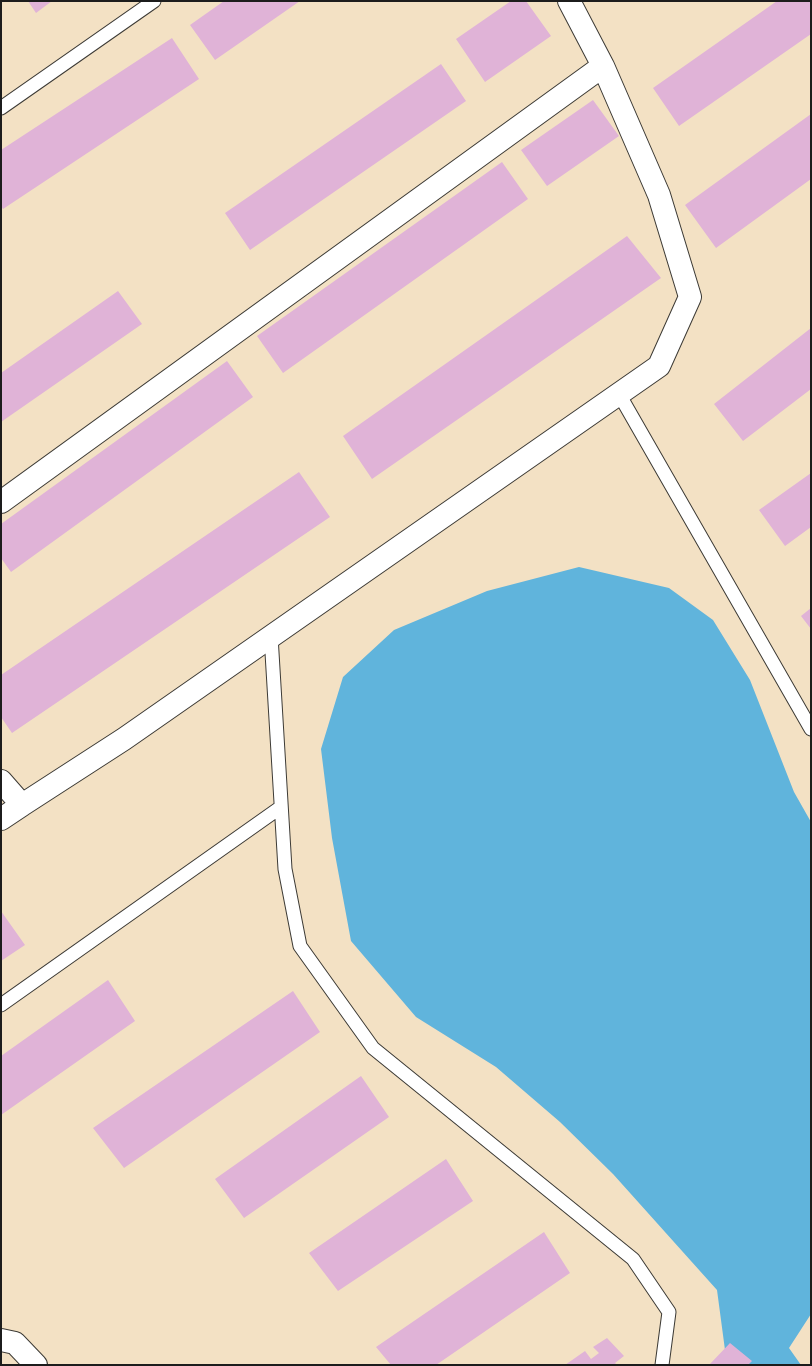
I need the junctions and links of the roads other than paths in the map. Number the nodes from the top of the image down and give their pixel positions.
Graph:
1 (154, 1) edge
2 (569, 1) edge
3 (603, 66) junction
4 (1, 108) edge
5 (619, 394) junction
6 (1, 502) edge
7 (270, 636) junction
8 (811, 729) edge
9 (1, 780) edge
10 (22, 805) junction
11 (281, 807) junction
12 (1, 819) edge
13 (1, 1005) edge
14 (1, 1340) edge
15 (36, 1365) edge
16 (662, 1365) edge

1 - 4 lane
2 - 3 street
3 - 5 street
3 - 6 street
5 - 7 street
5 - 8 lane
7 - 10 street
7 - 11 lane
9 - 10 street
10 - 12 street
11 - 13 lane
11 - 16 lane
14 - 15 street

